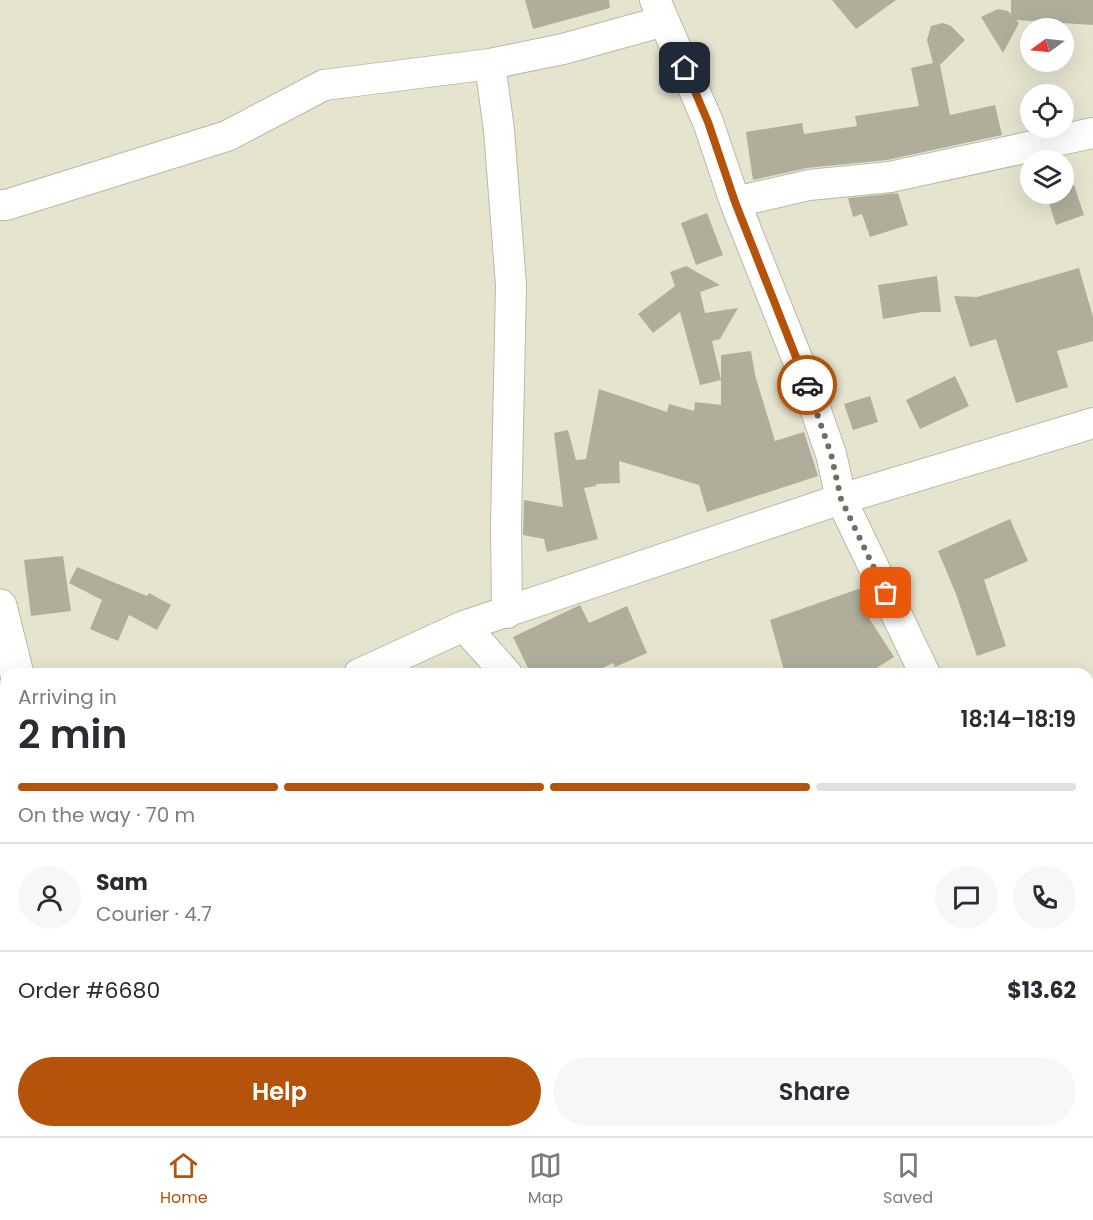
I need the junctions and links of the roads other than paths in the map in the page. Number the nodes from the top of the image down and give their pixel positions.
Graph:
1 (660, 10) edge
2 (490, 64) junction
3 (1093, 133) edge
4 (735, 202) junction
5 (0, 204) edge
6 (1093, 423) edge
7 (841, 499) junction
8 (0, 606) edge
9 (507, 613) junction
10 (464, 626) junction
11 (8, 668) edge
12 (372, 668) edge
13 (502, 668) edge
14 (922, 668) edge

1 - 2 street
1 - 4 street
2 - 5 street
2 - 9 street
3 - 4 street
4 - 7 street
6 - 7 street
7 - 9 street
7 - 14 street
8 - 11 main road
9 - 10 street
10 - 12 street
10 - 13 street

